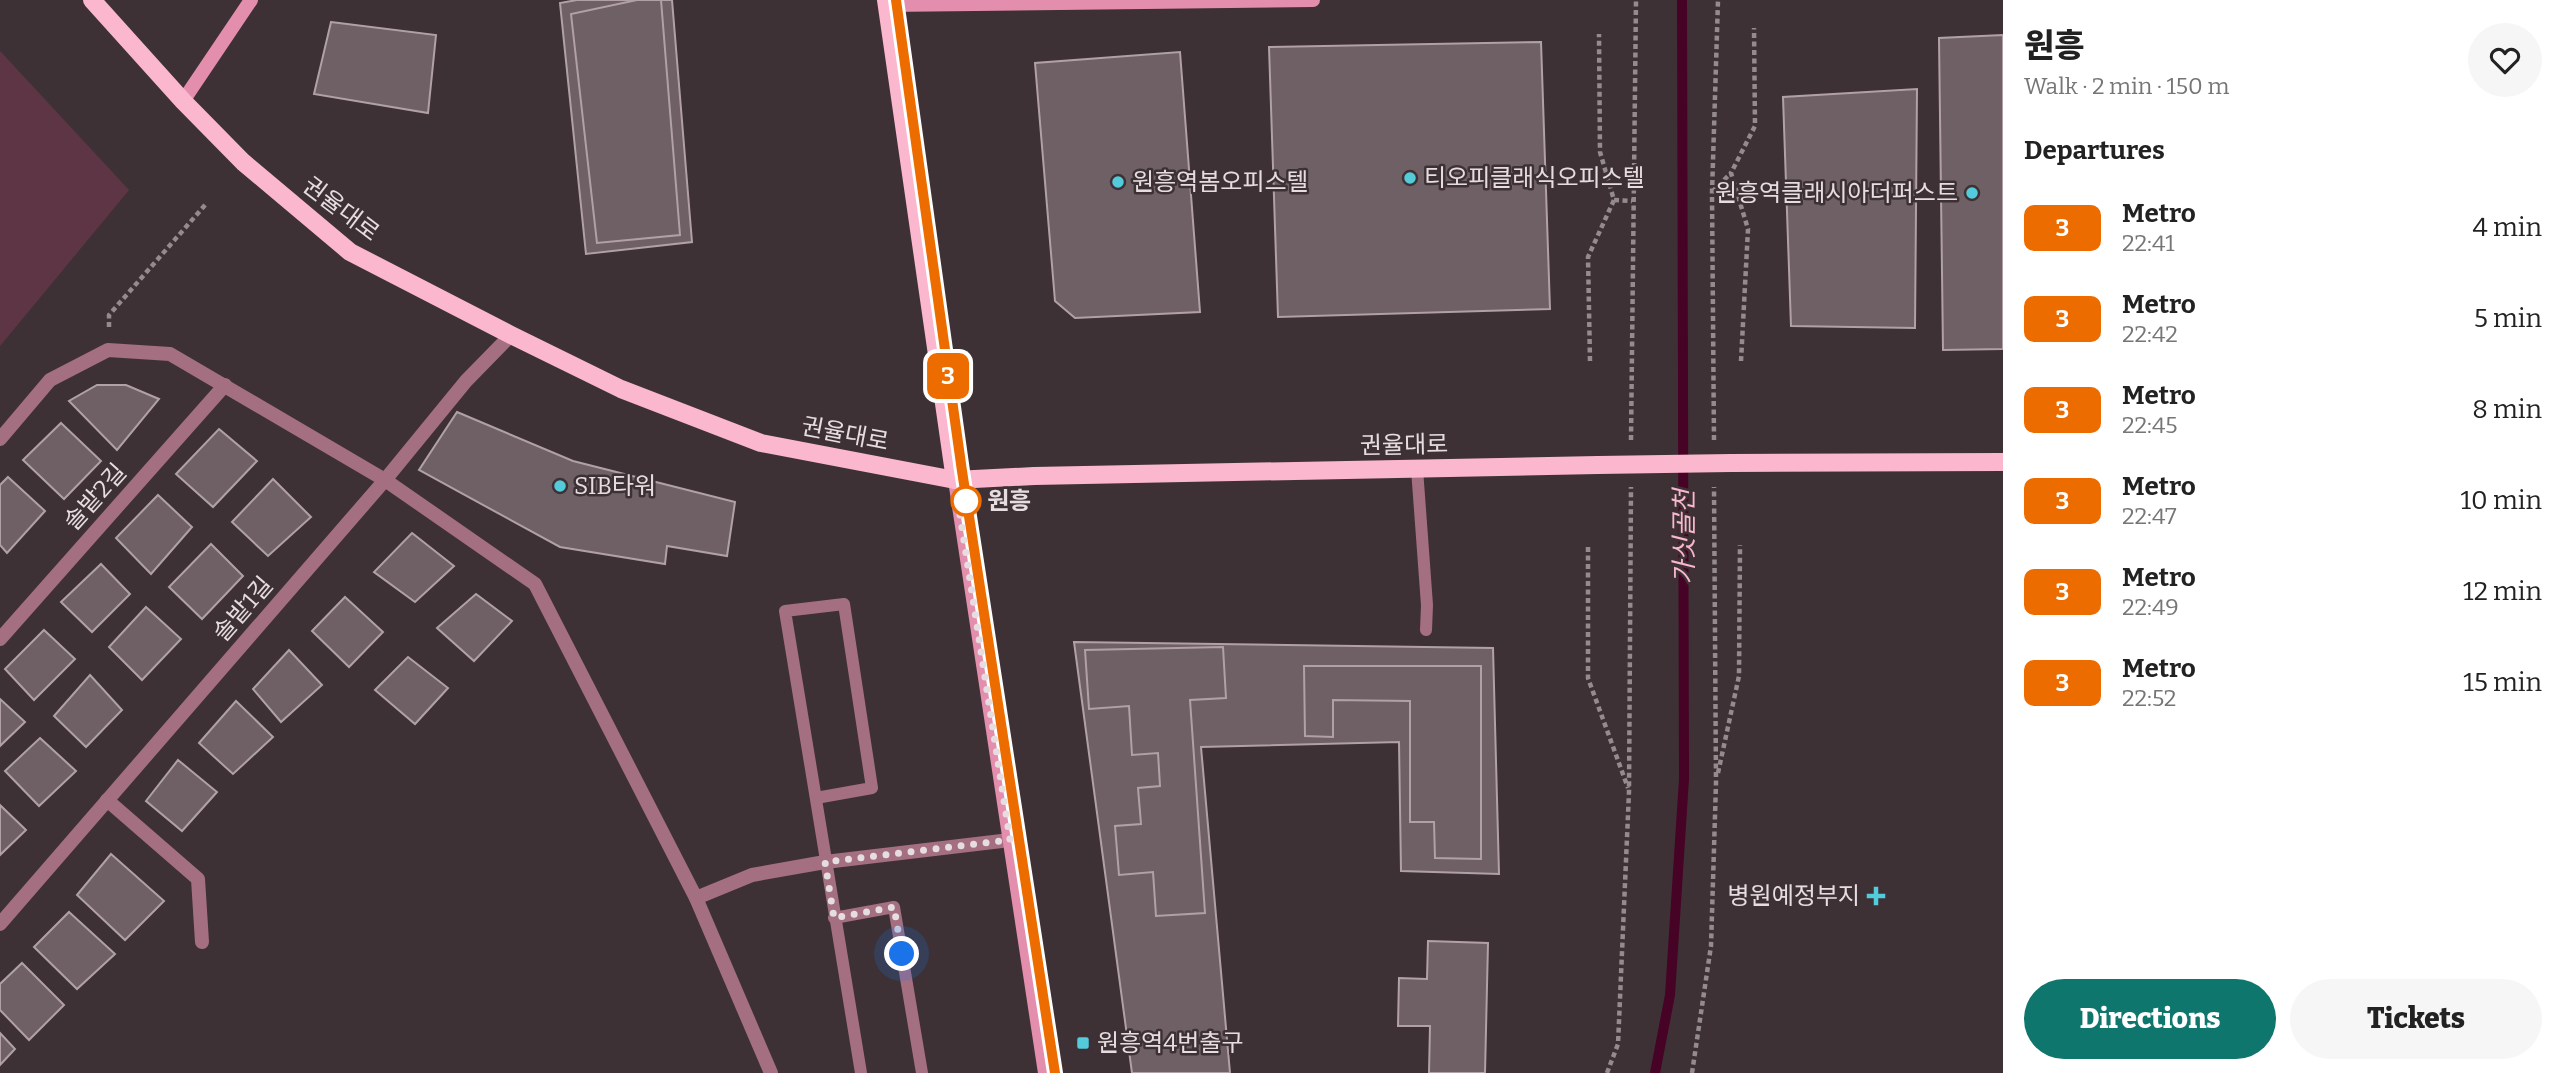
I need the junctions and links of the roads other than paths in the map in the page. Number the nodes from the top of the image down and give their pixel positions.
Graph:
1 (92, 0) edge
2 (251, 0) edge
3 (1312, 0) edge
4 (1236, 1) edge
5 (886, 3) edge
6 (183, 101) junction
7 (511, 335) junction
8 (225, 385) junction
9 (0, 439) edge
10 (2003, 462) edge
11 (1417, 469) junction
12 (385, 480) junction
13 (955, 480) junction
14 (1426, 630) dead end
15 (0, 639) edge
16 (816, 798) junction
17 (107, 800) junction
18 (1010, 840) junction
19 (825, 862) junction
20 (696, 898) junction
21 (3, 914) edge
22 (834, 918) junction
23 (202, 942) dead end
24 (771, 1073) edge
25 (861, 1073) edge
26 (922, 1073) edge
27 (1045, 1073) edge

1 - 6 main road, 권율대로
2 - 6 street
3 - 4 street
4 - 5 street
5 - 13 main road
6 - 7 main road, 권율대로
7 - 12 street, 솔밭1길
7 - 13 main road, 권율대로
8 - 9 street
8 - 12 street
8 - 15 street, 솔밭2길
10 - 11 main road, 권율대로, bridge
11 - 13 main road, 권율대로
11 - 14 lane
12 - 17 street, 솔밭1길
12 - 20 street
13 - 18 street
16 - 16 lane
16 - 19 lane
17 - 21 street, 솔밭1길
17 - 23 street
18 - 19 street
18 - 27 street
19 - 20 street
19 - 22 lane
20 - 24 street
22 - 25 lane
22 - 26 lane

